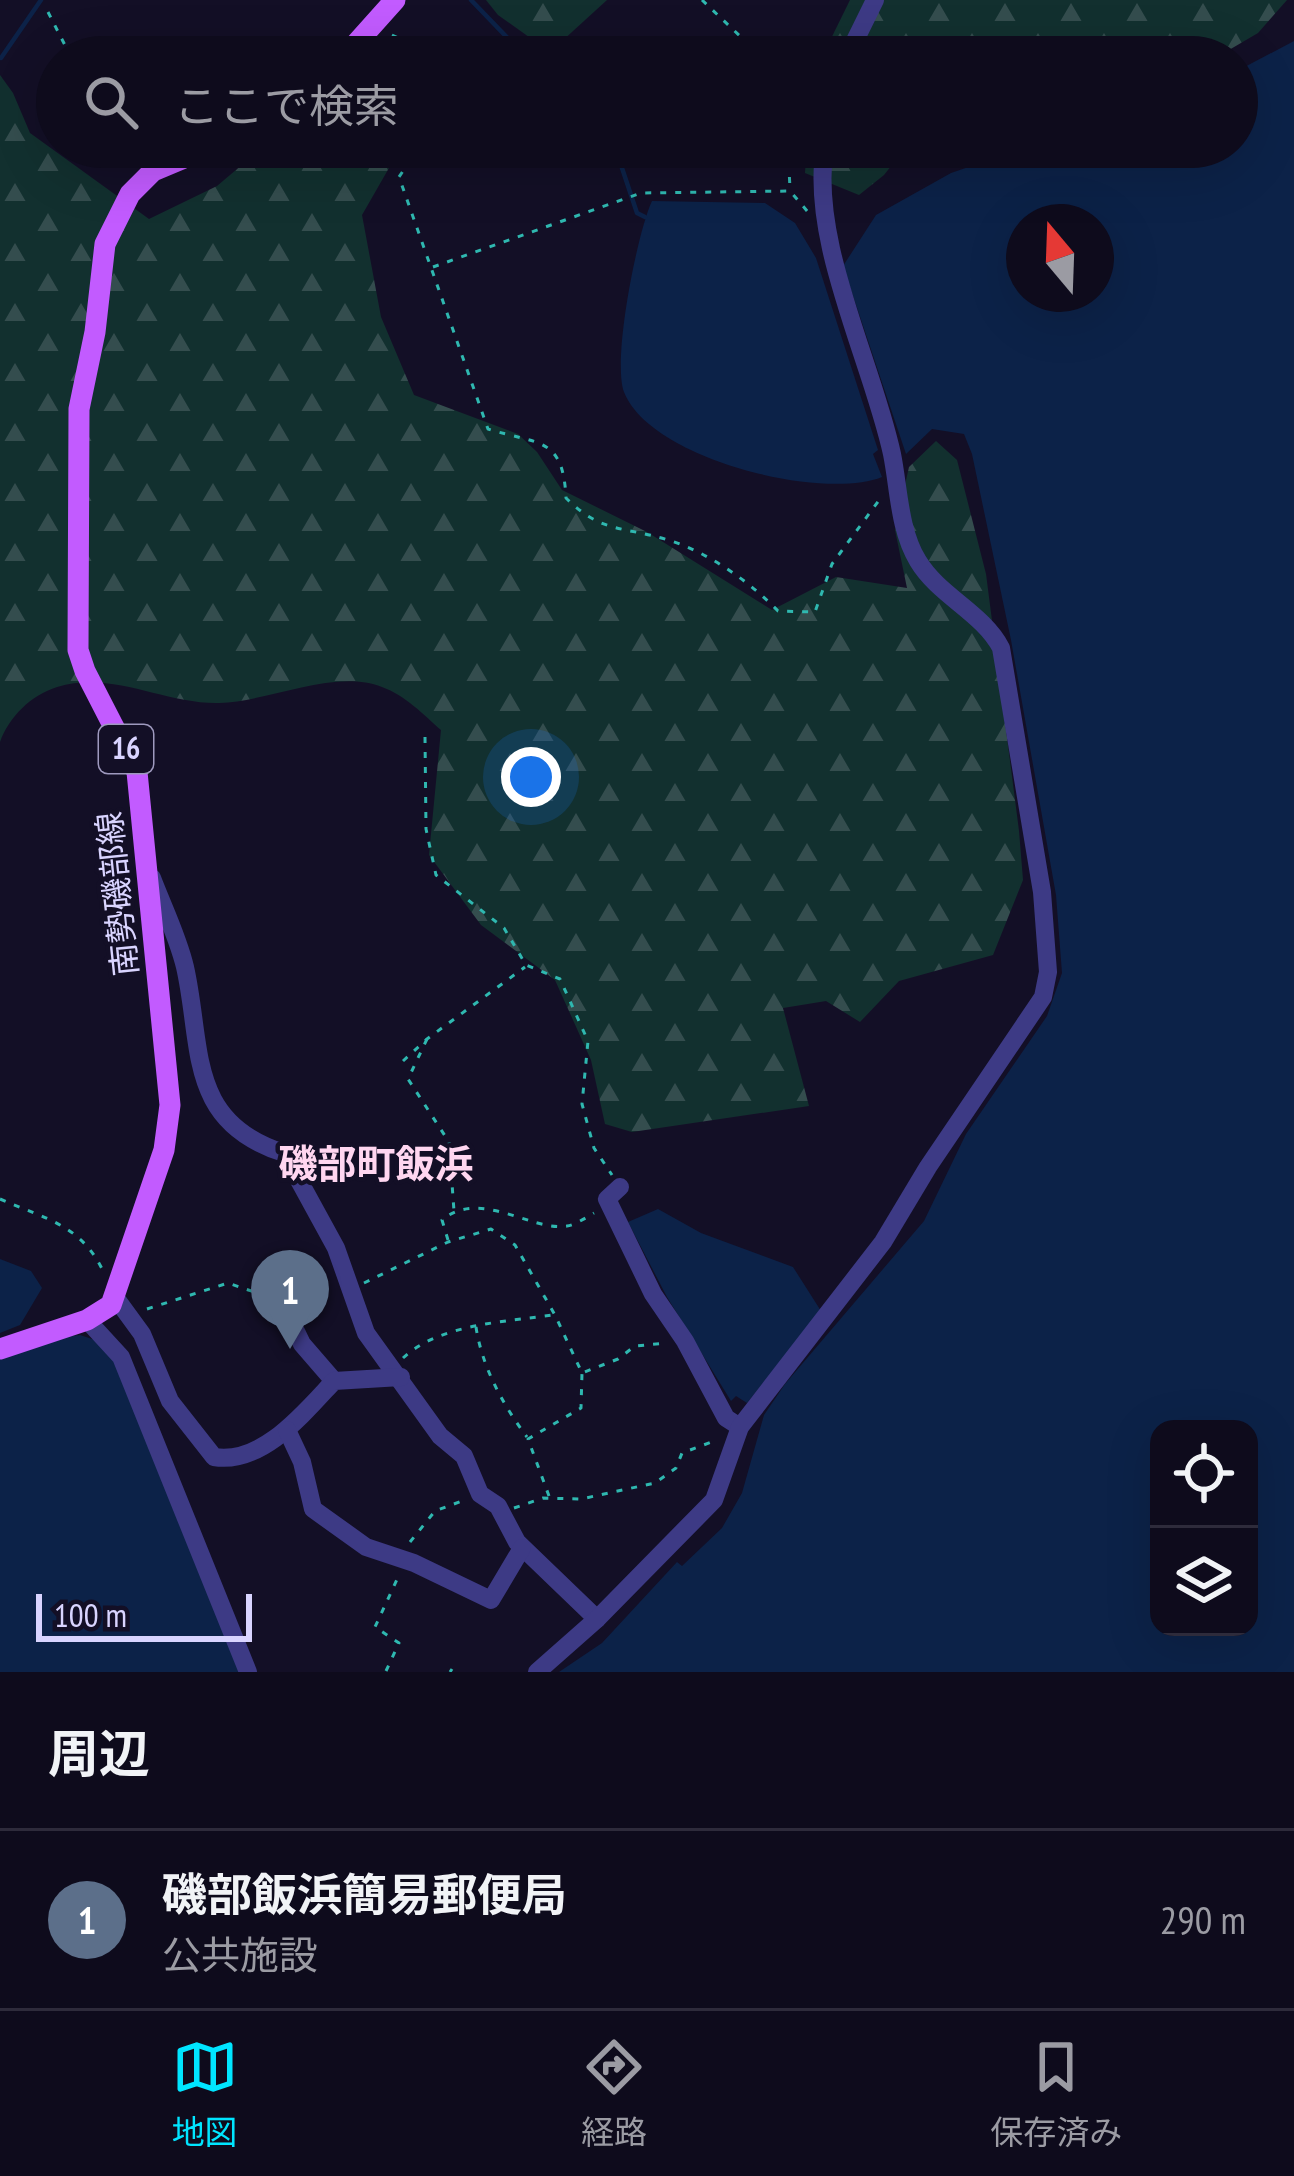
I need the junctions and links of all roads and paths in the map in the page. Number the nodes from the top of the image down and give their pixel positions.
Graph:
1 (395, 0) edge
2 (702, 0) edge
3 (875, 0) edge
4 (48, 12) dead end
5 (60, 36) edge
6 (363, 36) edge
7 (740, 36) edge
8 (858, 36) edge
9 (126, 168) edge
10 (161, 168) edge
11 (405, 168) edge
12 (789, 168) edge
13 (824, 168) edge
14 (135, 188) junction
15 (790, 191) junction
16 (828, 229) junction
17 (431, 268) junction
18 (897, 490) junction
19 (425, 737) dead end
20 (148, 868) junction
21 (526, 965) junction
22 (427, 1039) junction
23 (403, 1061) dead end
24 (614, 1193) junction
25 (0, 1199) edge
26 (454, 1213) junction
27 (448, 1242) junction
28 (339, 1255) junction
29 (275, 1288) junction
30 (352, 1289) junction
31 (122, 1306) junction
32 (555, 1315) junction
33 (87, 1320) junction
34 (476, 1328) junction
35 (685, 1341) junction
36 (0, 1349) edge
37 (397, 1372) junction
38 (582, 1373) junction
39 (334, 1381) junction
40 (734, 1423) junction
41 (287, 1430) junction
42 (528, 1439) junction
43 (480, 1494) junction
44 (550, 1498) junction
45 (501, 1513) junction
46 (522, 1548) junction
47 (402, 1559) junction
48 (597, 1619) junction
49 (386, 1671) edge
50 (248, 1672) edge
51 (537, 1672) edge

1 - 6 main road
2 - 7 path
3 - 8 street
4 - 5 path
9 - 14 path
10 - 14 main road
11 - 17 path
12 - 15 path
13 - 16 street
14 - 20 main road, 南勢磯部線 / 16
15 - 16 path
15 - 17 path
16 - 18 street
17 - 18 path
18 - 40 street
19 - 21 path
20 - 28 street
20 - 31 main road, 南勢磯部線 / 16
21 - 22 path
21 - 24 path
22 - 23 path
22 - 26 path
24 - 26 path
24 - 35 street
25 - 31 path
26 - 27 path
27 - 30 path
27 - 32 path
28 - 29 path
28 - 30 street
29 - 31 path
29 - 39 street
30 - 37 street
31 - 33 main road
31 - 41 street
32 - 34 path
32 - 38 path
33 - 36 main road
33 - 50 street
34 - 37 path
34 - 42 path
35 - 38 path
35 - 40 street
37 - 39 street
37 - 43 street
38 - 42 path
39 - 41 street
40 - 44 path
40 - 48 street
41 - 47 street
42 - 44 path
43 - 45 street
43 - 47 path
44 - 45 path
45 - 46 street
46 - 47 street
46 - 48 street
47 - 49 path
48 - 51 street

